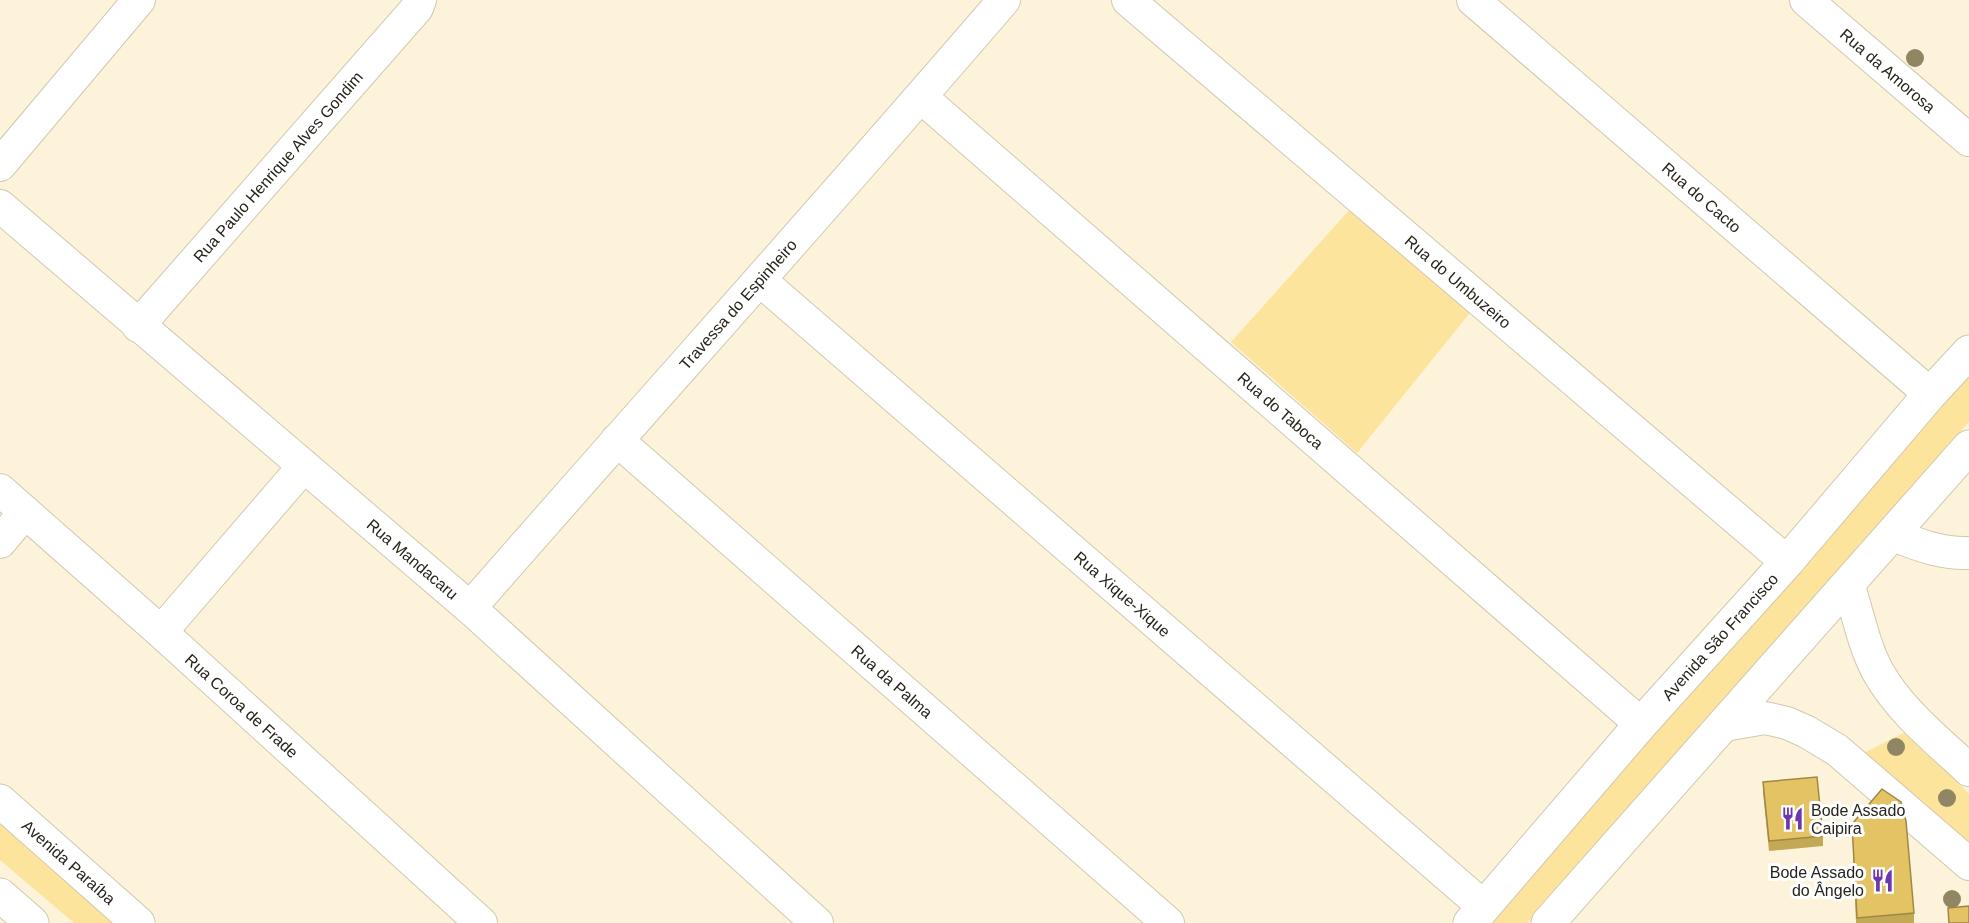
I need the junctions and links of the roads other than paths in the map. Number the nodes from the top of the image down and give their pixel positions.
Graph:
1 (139, 0) edge
2 (1004, 0) edge
3 (1128, 0) edge
4 (1473, 0) edge
5 (1806, 0) edge
6 (418, 4) edge
7 (921, 97) junction
8 (1969, 140) edge
9 (0, 165) edge
10 (0, 206) edge
11 (761, 281) junction
12 (138, 326) junction
13 (1969, 352) edge
14 (1930, 394) junction
15 (617, 440) junction
16 (1969, 447) edge
17 (304, 466) junction
18 (0, 490) edge
19 (25, 512) junction
20 (1893, 535) junction
21 (0, 542) edge
22 (1969, 553) edge
23 (1787, 562) junction
24 (1848, 584) junction
25 (470, 608) junction
26 (162, 632) junction
27 (1641, 724) junction
28 (1724, 725) junction
29 (1969, 770) edge
30 (0, 801) edge
31 (1969, 864) edge
32 (0, 895) edge
33 (1477, 915) edge
34 (460, 916) edge
35 (32, 923) edge
36 (138, 923) edge
37 (817, 923) edge
38 (1168, 923) edge
39 (1548, 923) edge

1 - 9 street
2 - 7 street, Travessa do Espinheiro
3 - 23 street, Rua do Umbuzeiro
4 - 14 street, Rua do Cacto
5 - 8 street, Rua da Amorosa
6 - 12 street, Rua Paulo Henrique Alves Gondim
7 - 11 street, Travessa do Espinheiro
7 - 27 street, Rua do Taboca
10 - 12 street, Rua Mandacaru
11 - 15 street, Travessa do Espinheiro
11 - 33 street, Rua Xique-Xique
12 - 17 street, Rua Mandacaru
13 - 14 main road, Avenida São Francisco
14 - 23 main road, Avenida São Francisco
15 - 25 street, Travessa do Espinheiro
15 - 38 street, Rua da Palma
16 - 20 main road
17 - 25 street, Rua Mandacaru
17 - 26 street
18 - 19 street, Rua Coroa de Frade
19 - 21 street
19 - 26 street, Rua Coroa de Frade
20 - 22 street
20 - 24 main road
23 - 27 main road, Avenida São Francisco
24 - 28 main road
24 - 29 street
25 - 37 street, Rua Mandacaru
26 - 34 street, Rua Coroa de Frade
27 - 33 main road, Avenida São Francisco
28 - 31 street
28 - 39 main road
30 - 36 main road, Avenida Paraíba
32 - 35 main road

